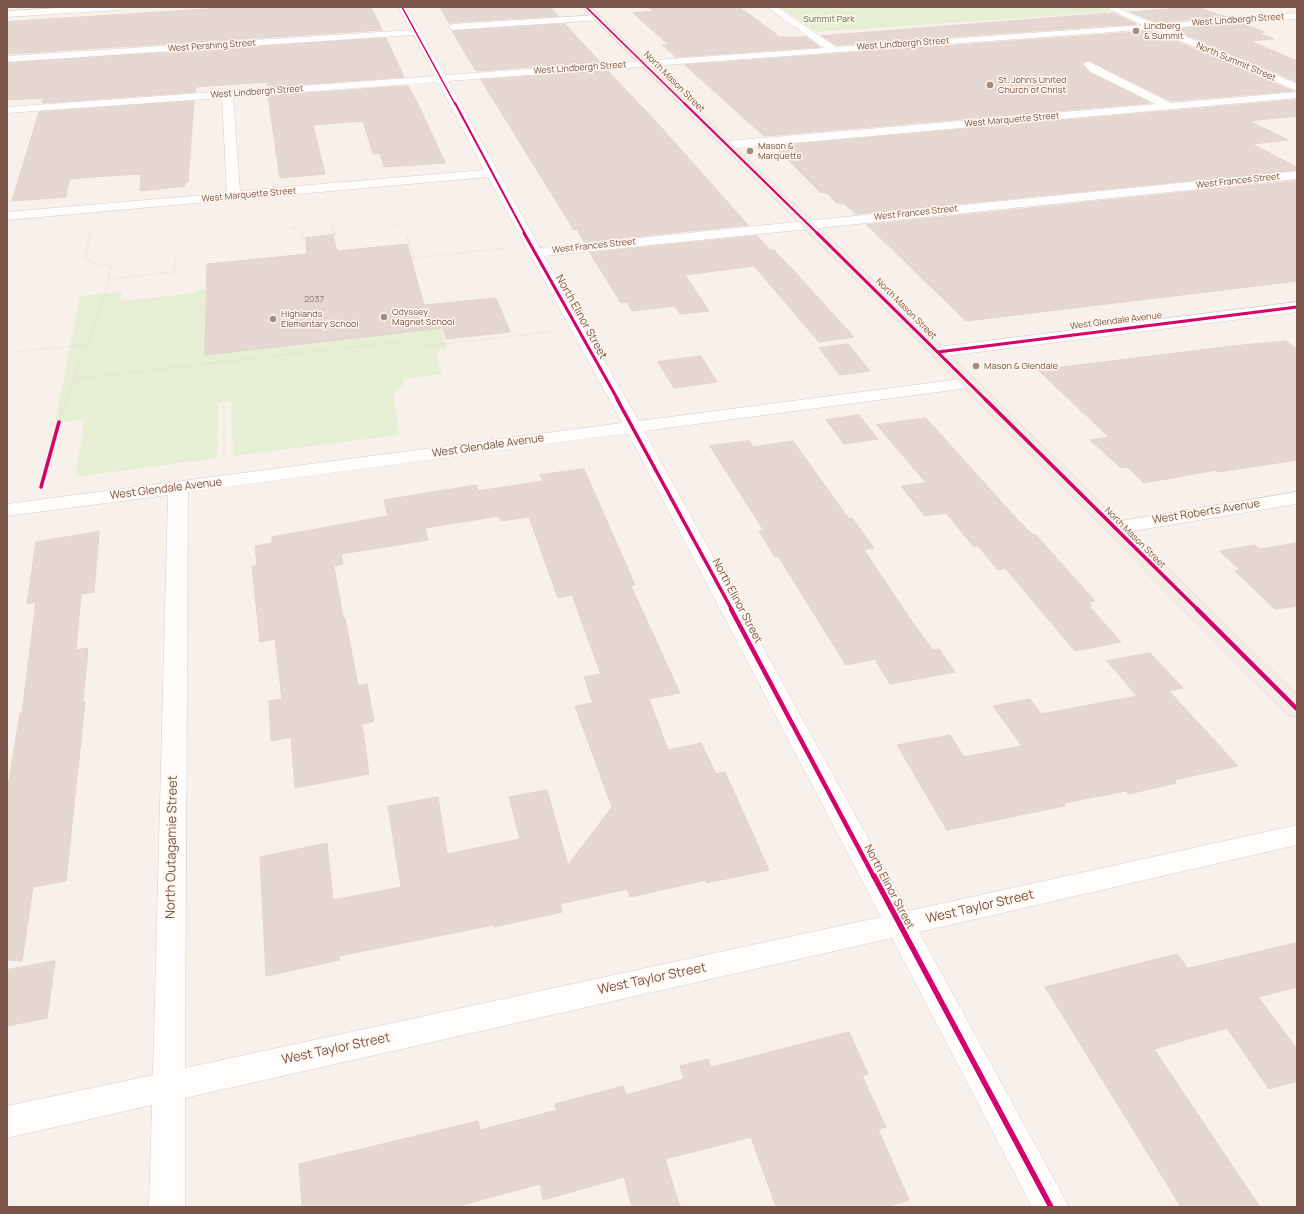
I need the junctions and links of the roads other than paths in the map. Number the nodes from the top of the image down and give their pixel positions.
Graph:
1 (119, 7) edge
2 (402, 7) edge
3 (586, 7) edge
4 (771, 7) edge
5 (1109, 7) edge
6 (7, 14) edge
7 (1297, 16) edge
8 (598, 18) junction
9 (1154, 26) junction
10 (453, 27) dead end
11 (417, 32) junction
12 (833, 49) junction
13 (7, 60) edge
14 (643, 63) junction
15 (1088, 64) dead end
16 (441, 78) junction
17 (1297, 88) edge
18 (227, 94) junction
19 (1297, 95) edge
20 (1169, 106) junction
21 (7, 110) edge
22 (727, 145) junction
23 (491, 173) junction
24 (1297, 175) edge
25 (234, 196) junction
26 (7, 216) edge
27 (808, 224) junction
28 (535, 253) junction
29 (1297, 307) edge
30 (938, 352) junction
31 (968, 383) junction
32 (633, 427) junction
33 (178, 487) junction
34 (1297, 498) edge
35 (7, 510) edge
36 (1114, 528) junction
37 (1297, 709) edge
38 (1297, 835) edge
39 (899, 925) junction
40 (169, 1086) junction
41 (7, 1122) edge
42 (167, 1207) edge
43 (1051, 1207) edge

1 - 6 street
2 - 11 street, North Elinor Street
3 - 8 main road, North Mason Street
4 - 12 street
5 - 9 street, North Summit Street
7 - 9 street, West Lindbergh Street
8 - 10 street
8 - 14 main road, North Mason Street
9 - 12 street, West Lindbergh Street
9 - 17 street, North Summit Street
11 - 13 street, West Pershing Street
11 - 16 street, North Elinor Street
12 - 14 street, West Lindbergh Street
14 - 16 street, West Lindbergh Street
14 - 22 main road, North Mason Street
15 - 20 street
16 - 18 street, West Lindbergh Street
16 - 23 street, North Elinor Street
18 - 21 street, West Lindbergh Street
18 - 25 street
19 - 20 street, West Marquette Street
20 - 22 street, West Marquette Street
22 - 27 main road, North Mason Street
23 - 25 street, West Marquette Street
23 - 28 street, North Elinor Street
24 - 27 street, West Frances Street
25 - 26 street, West Marquette Street
27 - 28 street, West Frances Street
27 - 30 main road, North Mason Street
28 - 32 street, North Elinor Street
29 - 30 street, West Glendale Avenue
30 - 31 main road, North Mason Street
31 - 32 street, West Glendale Avenue
31 - 36 main road, North Mason Street
32 - 33 street, West Glendale Avenue
32 - 39 street, North Elinor Street
33 - 35 street, West Glendale Avenue
33 - 40 street, North Outagamie Street
34 - 36 street, West Roberts Avenue
36 - 37 main road, North Mason Street
38 - 39 street, West Taylor Street
39 - 40 street, West Taylor Street
39 - 43 street, North Elinor Street
40 - 41 street, West Taylor Street
40 - 42 street, North Outagamie Street

